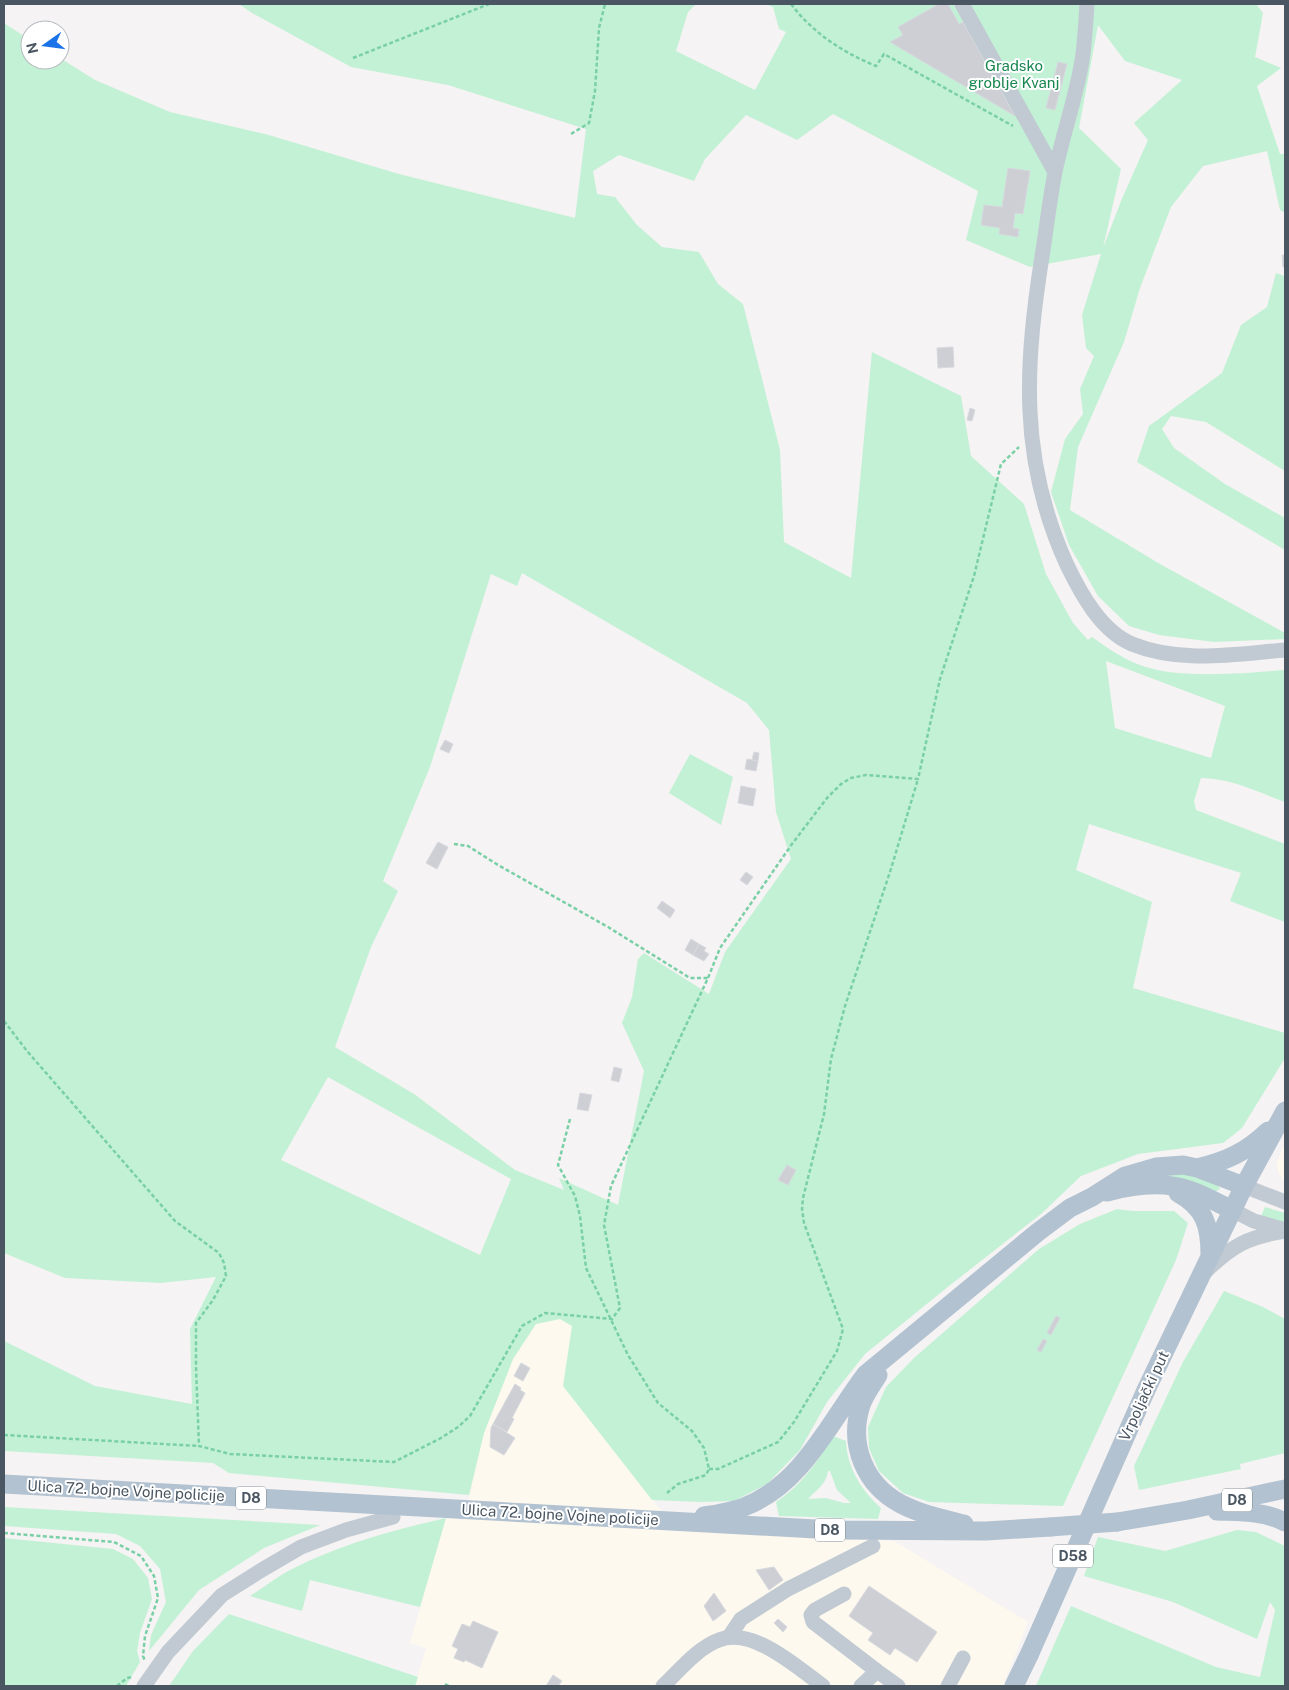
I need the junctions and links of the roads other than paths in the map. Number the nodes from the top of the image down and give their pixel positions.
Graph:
1 (962, 4) edge
2 (1088, 4) edge
3 (1055, 172) junction
4 (1285, 650) edge
5 (1282, 1116) edge
6 (1197, 1168) junction
7 (1166, 1186) junction
8 (1244, 1186) junction
9 (1092, 1197) junction
10 (1285, 1202) edge
11 (1232, 1210) junction
12 (1285, 1230) edge
13 (1210, 1257) junction
14 (1201, 1276) junction
15 (889, 1356) junction
16 (4, 1484) edge
17 (1285, 1489) edge
18 (1188, 1510) junction
19 (393, 1517) dead end
20 (674, 1522) junction
21 (1285, 1522) edge
22 (986, 1531) junction
23 (873, 1546) dead end
24 (844, 1594) dead end
25 (729, 1637) junction
26 (963, 1658) dead end
27 (877, 1672) junction
28 (148, 1681) edge
29 (663, 1686) edge
30 (824, 1686) edge
31 (861, 1686) edge
32 (898, 1686) edge
33 (948, 1686) edge
34 (1014, 1686) edge

1 - 3 street
2 - 3 street
3 - 4 street
5 - 6 main road
5 - 8 main road, Vrpoljački put / D58
6 - 8 main road
6 - 9 main road
7 - 9 main road
7 - 11 main road
7 - 13 main road
8 - 10 street
8 - 11 main road, Vrpoljački put / D58
9 - 15 main road
11 - 12 street
11 - 13 main road, Vrpoljački put / D58
12 - 14 street
13 - 14 main road, Vrpoljački put / D58
14 - 34 main road, Vrpoljački put / D58
15 - 20 main road
15 - 22 main road
16 - 20 main road, Ulica 72. bojne Vojne policije / D8
17 - 18 main road, D8
18 - 21 main road
18 - 22 main road, Ulica 72. bojne Vojne policije / D8, bridge
19 - 28 street
20 - 22 main road, Ulica 72. bojne Vojne policije / D8
23 - 25 street
24 - 27 street
25 - 29 street
25 - 30 street
26 - 33 street
27 - 31 street
27 - 32 street

